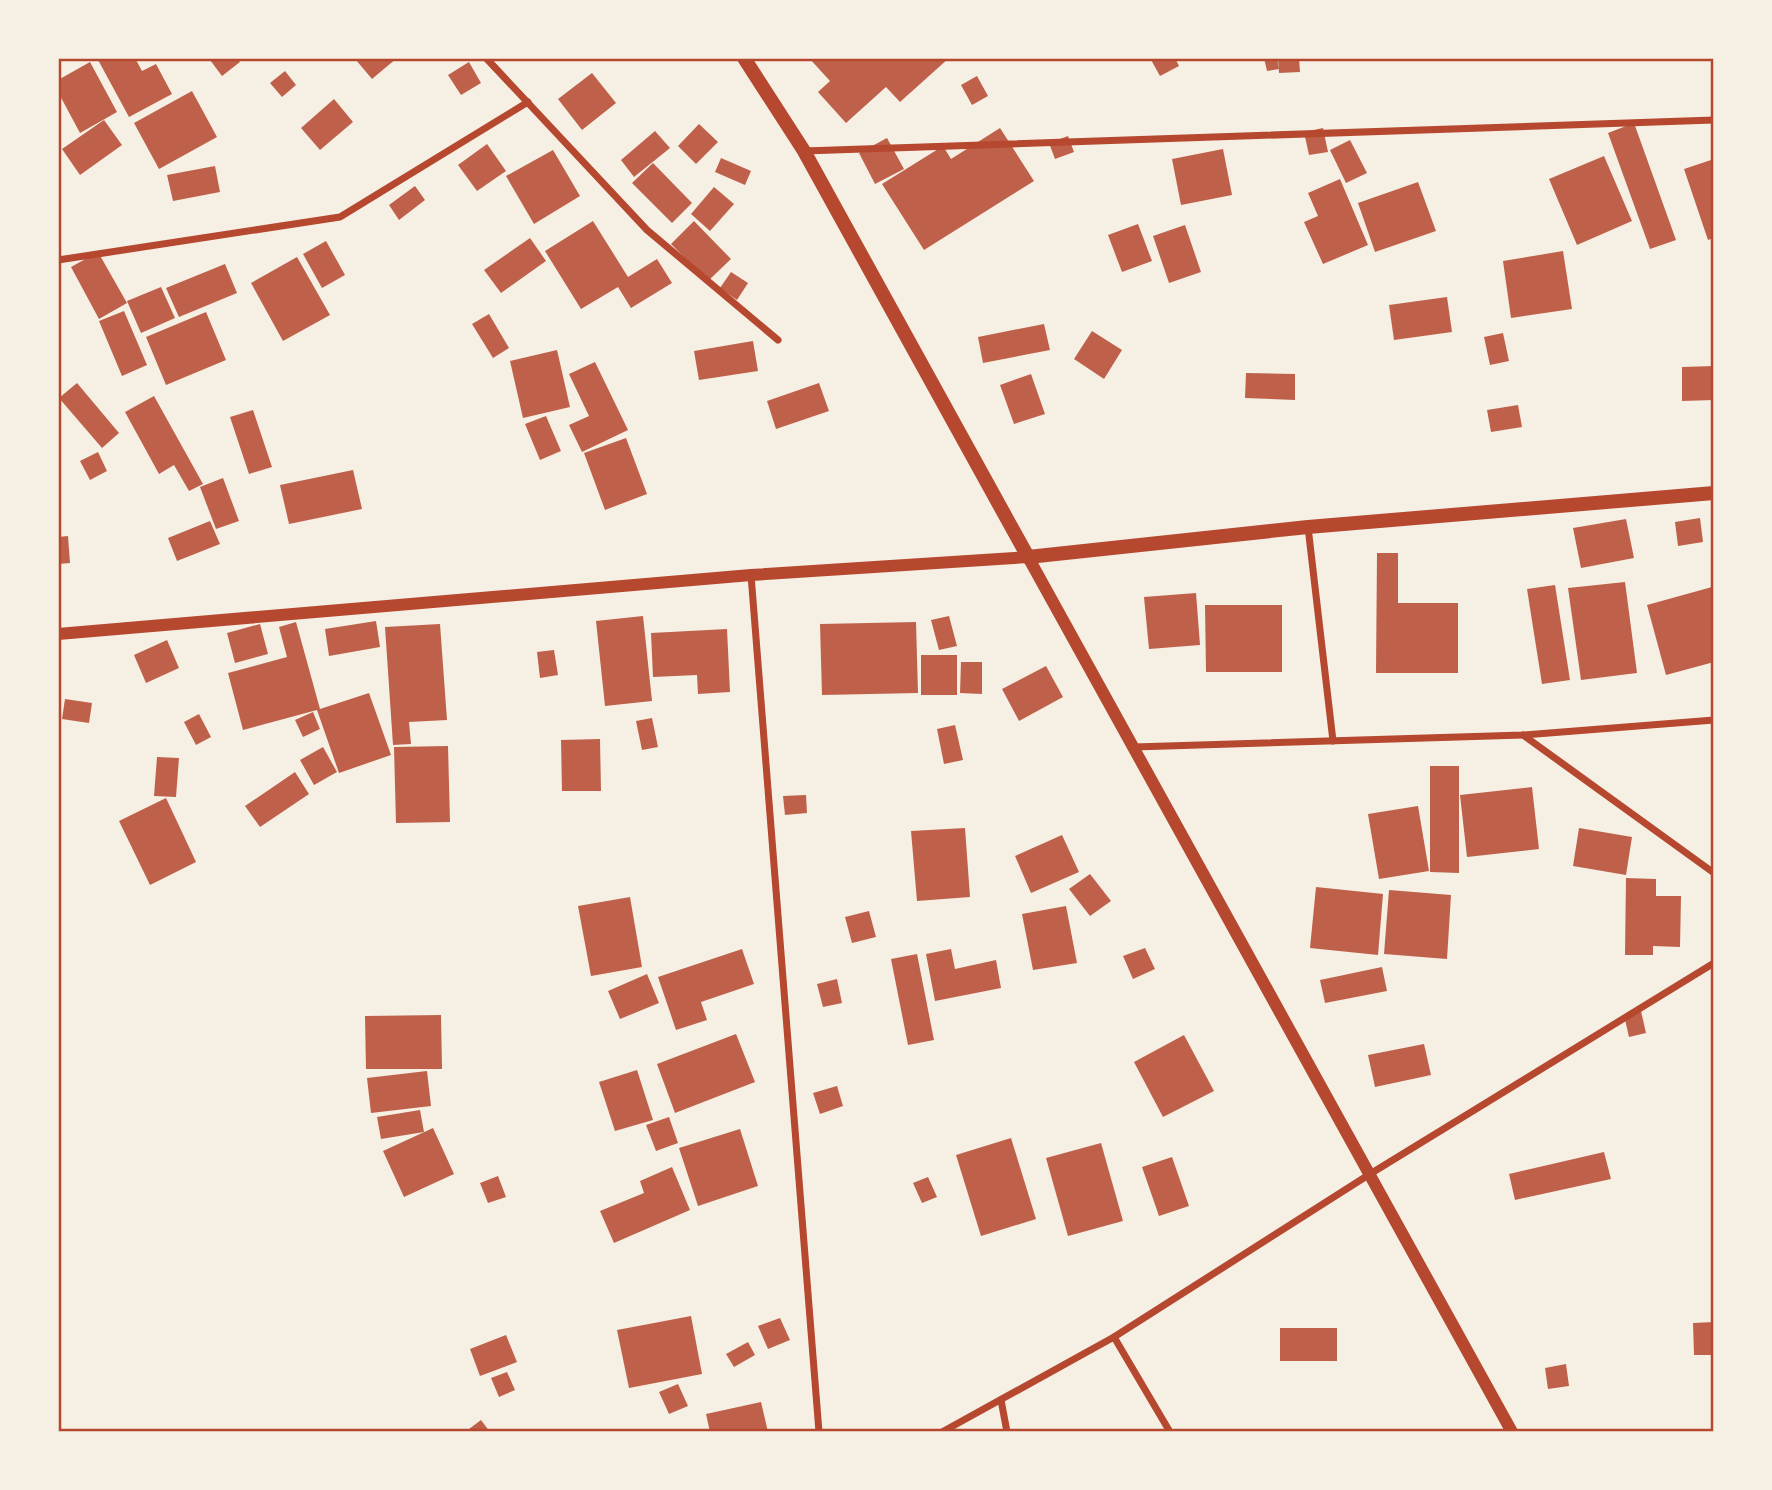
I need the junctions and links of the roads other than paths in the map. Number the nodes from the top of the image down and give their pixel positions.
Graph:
1 (486, 58) edge
2 (744, 58) edge
3 (528, 102) junction
4 (1714, 120) edge
5 (804, 150) junction
6 (58, 260) edge
7 (778, 340) dead end
8 (1714, 493) edge
9 (1308, 527) junction
10 (1028, 556) junction
11 (751, 575) junction
12 (58, 634) edge
13 (1714, 720) edge
14 (1523, 735) junction
15 (1333, 741) junction
16 (1134, 747) junction
17 (1714, 873) edge
18 (1714, 963) edge
19 (1370, 1174) junction
20 (1114, 1336) junction
21 (1001, 1400) junction
22 (819, 1432) edge
23 (942, 1432) edge
24 (1007, 1432) edge
25 (1170, 1432) edge
26 (1512, 1432) edge

1 - 3 street
2 - 5 main road
3 - 6 street
3 - 7 street
4 - 5 street
5 - 10 main road
8 - 9 main road
9 - 10 main road
9 - 15 street
10 - 11 street
10 - 16 street
11 - 12 street
11 - 22 street
13 - 14 street
14 - 15 street
14 - 17 street
15 - 16 street
16 - 19 street
18 - 19 street
19 - 20 street
19 - 26 street
20 - 21 street
20 - 25 street
21 - 23 street
21 - 24 street

